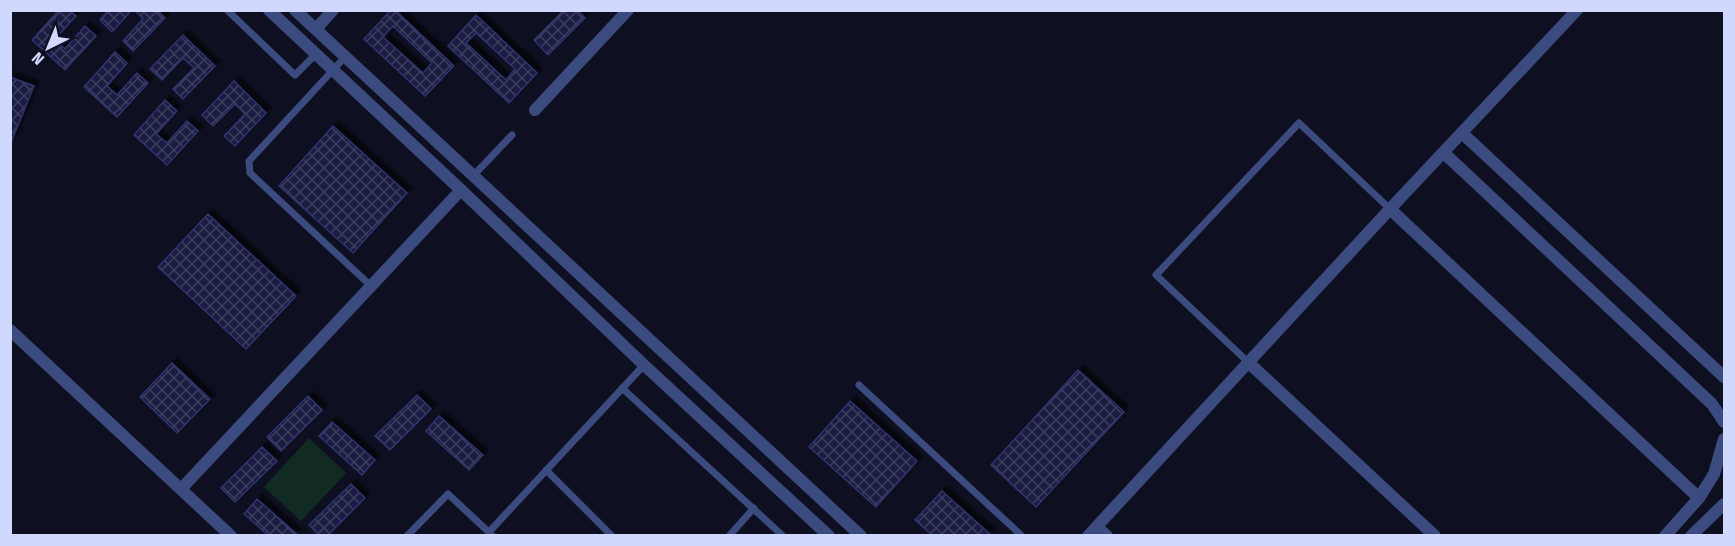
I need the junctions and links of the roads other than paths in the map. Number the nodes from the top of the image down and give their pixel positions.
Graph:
1 (227, 10) edge
2 (269, 10) edge
3 (295, 10) edge
4 (333, 10) edge
5 (628, 10) edge
6 (1577, 10) edge
7 (316, 29) junction
8 (316, 54) junction
9 (345, 57) junction
10 (333, 70) junction
11 (535, 110) dead end
12 (1462, 133) junction
13 (512, 135) dead end
14 (1444, 153) junction
15 (474, 176) junction
16 (461, 190) junction
17 (1390, 209) junction
18 (371, 286) junction
19 (637, 327) junction
20 (10, 330) edge
21 (621, 343) junction
22 (660, 348) junction
23 (1249, 363) junction
24 (644, 365) junction
25 (1725, 377) edge
26 (859, 385) dead end
27 (622, 388) junction
28 (1725, 422) edge
29 (1725, 440) edge
30 (546, 470) junction
31 (181, 489) junction
32 (1699, 498) junction
33 (1725, 504) edge
34 (754, 508) junction
35 (1093, 531) edge
36 (491, 534) edge
37 (231, 536) edge
38 (407, 536) edge
39 (612, 536) edge
40 (729, 536) edge
41 (783, 536) edge
42 (830, 536) edge
43 (861, 536) edge
44 (1022, 536) edge
45 (1107, 536) edge
46 (1435, 536) edge
47 (1665, 536) edge
48 (1691, 536) edge

1 - 8 lane
2 - 8 street
3 - 7 street
4 - 7 street
5 - 11 street
6 - 12 street
7 - 9 street
8 - 10 street
9 - 10 lane
9 - 15 street
10 - 16 street
10 - 18 lane
12 - 14 street
12 - 25 street
13 - 15 lane
14 - 17 street
14 - 28 street
15 - 19 street
16 - 18 street
16 - 21 street
17 - 23 street
17 - 23 lane
17 - 32 street
18 - 31 street
19 - 21 street
19 - 22 street
20 - 31 street
21 - 24 street
22 - 24 street
22 - 43 street
23 - 35 street
23 - 46 street
24 - 27 lane
24 - 42 street
26 - 44 lane
27 - 30 lane
27 - 34 lane
29 - 32 street
30 - 36 lane
30 - 39 lane
31 - 37 street
32 - 47 street
33 - 48 street
34 - 40 lane
34 - 41 lane
35 - 45 street
36 - 38 lane

